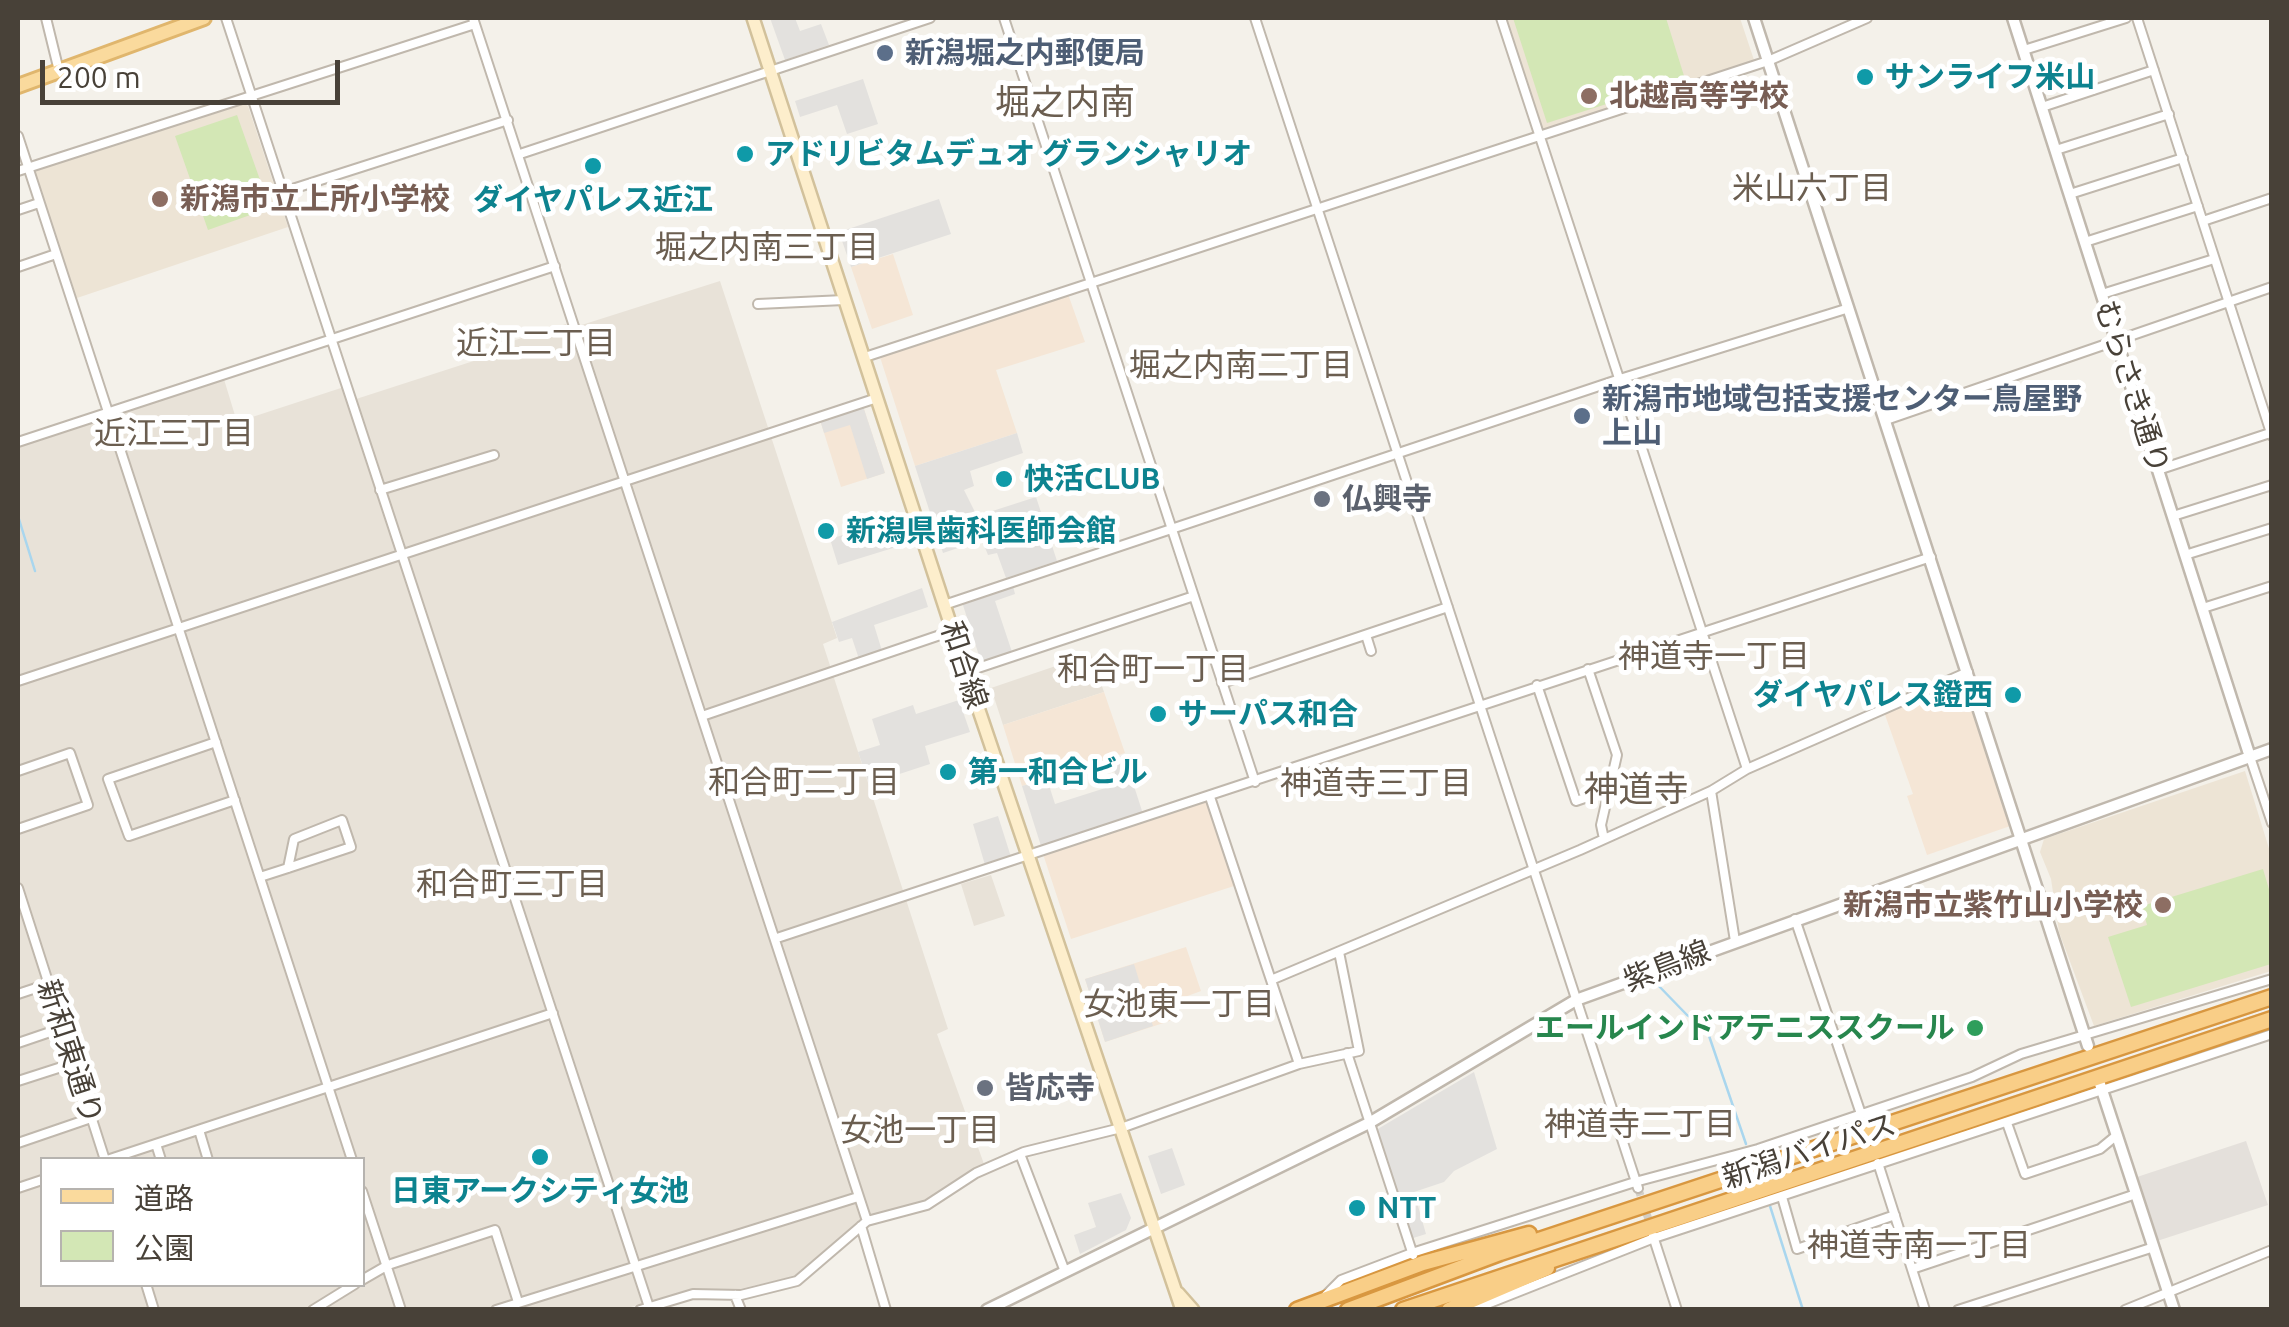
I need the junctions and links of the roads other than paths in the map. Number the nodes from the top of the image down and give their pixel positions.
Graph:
1 (46, 18) edge
2 (204, 18) edge
3 (226, 18) edge
4 (753, 18) edge
5 (930, 18) edge
6 (1004, 18) edge
7 (1255, 18) edge
8 (1501, 18) edge
9 (1754, 18) edge
10 (1867, 18) edge
11 (2014, 18) edge
12 (2126, 18) edge
13 (2137, 18) edge
14 (474, 20) edge
15 (2024, 50) junction
16 (1768, 61) junction
17 (771, 70) junction
18 (2154, 70) junction
19 (59, 71) junction
20 (18, 86) edge
21 (251, 95) junction
22 (2042, 106) junction
23 (2168, 114) junction
24 (508, 120) junction
25 (18, 136) edge
26 (1539, 137) junction
27 (2056, 150) junction
28 (520, 154) junction
29 (2182, 158) junction
30 (28, 168) junction
31 (18, 171) edge
32 (282, 192) junction
33 (2070, 194) junction
34 (2272, 198) edge
35 (39, 203) junction
36 (2198, 206) junction
37 (1318, 208) junction
38 (18, 210) edge
39 (2203, 221) junction
40 (2086, 242) junction
41 (56, 254) junction
42 (2214, 258) junction
43 (555, 266) junction
44 (18, 267) edge
45 (1092, 282) junction
46 (2272, 287) edge
47 (2102, 294) junction
48 (844, 300) junction
49 (758, 304) dead end
50 (2228, 304) junction
51 (1849, 308) junction
52 (330, 339) junction
53 (2118, 344) junction
54 (865, 358) junction
55 (1620, 379) junction
56 (877, 398) junction
57 (106, 412) junction
58 (1886, 420) junction
59 (2271, 434) edge
60 (18, 442) edge
61 (1398, 453) junction
62 (494, 455) dead end
63 (2158, 470) junction
64 (625, 480) junction
65 (2272, 485) edge
66 (380, 490) junction
67 (2173, 516) junction
68 (1170, 528) junction
69 (2272, 528) edge
70 (401, 552) junction
71 (2186, 554) junction
72 (1931, 557) junction
73 (2272, 586) edge
74 (1194, 596) junction
75 (944, 605) junction
76 (1448, 608) junction
77 (2202, 608) junction
78 (179, 628) junction
79 (952, 631) junction
80 (1702, 634) junction
81 (1366, 635) junction
82 (1371, 651) dead end
83 (1588, 669) junction
84 (966, 672) junction
85 (1968, 672) junction
86 (18, 681) edge
87 (1222, 683) junction
88 (1537, 685) junction
89 (1479, 704) junction
90 (704, 715) junction
91 (216, 742) junction
92 (2272, 749) edge
93 (2250, 757) junction
94 (1746, 769) junction
95 (18, 771) edge
96 (1255, 782) junction
97 (1608, 790) junction
98 (1710, 791) junction
99 (1210, 797) junction
100 (235, 800) junction
101 (2272, 823) edge
102 (18, 830) edge
103 (2022, 838) junction
104 (1604, 839) junction
105 (1028, 854) junction
106 (288, 868) junction
107 (1533, 870) junction
108 (260, 876) junction
109 (18, 888) edge
110 (1796, 919) junction
111 (777, 938) junction
112 (1736, 940) junction
113 (1339, 952) junction
114 (2272, 979) edge
115 (1271, 980) junction
116 (48, 984) junction
117 (18, 994) edge
118 (2272, 998) edge
119 (1576, 1000) junction
120 (553, 1013) junction
121 (2272, 1020) edge
122 (62, 1028) junction
123 (2272, 1034) edge
124 (2086, 1040) junction
125 (18, 1043) edge
126 (1347, 1053) junction
127 (74, 1062) junction
128 (1298, 1064) junction
129 (18, 1081) edge
130 (2101, 1087) junction
131 (330, 1088) junction
132 (1861, 1114) junction
133 (92, 1118) junction
134 (2008, 1122) junction
135 (1368, 1123) junction
136 (1121, 1128) junction
137 (199, 1130) junction
138 (2117, 1135) junction
139 (18, 1143) edge
140 (156, 1144) junction
141 (1020, 1154) junction
142 (105, 1157) edge
143 (115, 1157) edge
144 (160, 1157) edge
145 (207, 1157) edge
146 (351, 1157) edge
147 (1878, 1162) junction
148 (1637, 1185) junction
149 (1700, 1187) junction
150 (2136, 1194) junction
151 (858, 1197) junction
152 (1782, 1197) junction
153 (365, 1200) edge
154 (1895, 1216) junction
155 (864, 1224) junction
156 (1155, 1225) junction
157 (1653, 1235) junction
158 (1612, 1238) junction
159 (2154, 1247) junction
160 (2272, 1250) edge
161 (1413, 1256) junction
162 (388, 1265) junction
163 (632, 1265) junction
164 (1064, 1269) junction
165 (1912, 1269) junction
166 (365, 1278) edge
167 (351, 1287) edge
168 (1176, 1290) junction
169 (735, 1294) junction
170 (2169, 1294) junction
171 (1326, 1295) junction
172 (518, 1302) junction
173 (644, 1308) edge
174 (313, 1310) edge
175 (400, 1310) edge
176 (496, 1310) edge
177 (740, 1310) edge
178 (886, 1310) edge
179 (987, 1310) edge
180 (1182, 1310) edge
181 (1193, 1310) edge
182 (1298, 1310) edge
183 (1348, 1310) edge
184 (1403, 1310) edge
185 (1449, 1310) edge
186 (1472, 1310) edge
187 (1677, 1310) edge
188 (1925, 1310) edge
189 (1958, 1310) edge
190 (2125, 1310) edge
191 (2174, 1310) edge

1 - 19 street
2 - 19 main road
3 - 21 street
4 - 17 main road, 和合線
5 - 17 street
6 - 45 street
7 - 37 street
8 - 26 street
9 - 16 street
10 - 16 street
11 - 15 street, むらさき通り
12 - 15 street
13 - 18 street
14 - 21 street
14 - 24 street
15 - 22 street, むらさき通り
16 - 26 street
16 - 51 street
17 - 28 street
17 - 48 main road, 和合線
18 - 22 street
18 - 23 street
19 - 20 main road
21 - 30 street
21 - 32 street
22 - 27 street, むらさき通り
23 - 27 street
23 - 29 street
24 - 28 street
24 - 32 street
25 - 30 street
26 - 37 street
26 - 55 street
27 - 33 street, むらさき通り
28 - 43 street
29 - 33 street
29 - 36 street
30 - 31 street
30 - 35 street
32 - 52 street
33 - 40 street, むらさき通り
34 - 39 street
35 - 38 street
35 - 41 street
36 - 39 street
36 - 40 street
37 - 45 street
37 - 61 street
39 - 42 street
40 - 47 street, むらさき通り
41 - 44 street
41 - 57 street
42 - 47 street
42 - 50 street
43 - 52 street
43 - 64 street
45 - 54 street
45 - 68 street
46 - 50 street
47 - 53 street, むらさき通り
48 - 49 street
48 - 54 main road, 和合線
50 - 53 street
50 - 59 street
51 - 55 street
51 - 58 street
52 - 57 street
52 - 66 street
53 - 58 street
53 - 63 street, むらさき通り
54 - 56 main road, 和合線
55 - 61 street
55 - 80 street
56 - 64 street
56 - 75 main road, 和合線
57 - 60 street
57 - 78 street
58 - 72 street
59 - 63 street
61 - 68 street
61 - 76 street
62 - 66 street
63 - 67 street, むらさき通り
64 - 70 street
64 - 90 street
65 - 67 street
66 - 70 street
67 - 71 street, むらさき通り
68 - 74 street
68 - 75 street
69 - 71 street
70 - 78 street
70 - 120 street
71 - 77 street, むらさき通り
72 - 80 street
72 - 85 street
73 - 77 street
74 - 84 street
74 - 87 street
75 - 79 main road, 和合線
76 - 81 street
76 - 89 street
77 - 93 street, むらさき通り
78 - 86 street
78 - 91 street
79 - 84 main road, 和合線
79 - 90 street
80 - 83 street
80 - 94 street
81 - 82 street
81 - 87 street
83 - 88 street
83 - 97 street
84 - 105 main road, 和合線
85 - 94 street
85 - 103 street
87 - 96 street
88 - 89 street
88 - 97 street
89 - 96 street
89 - 107 street
90 - 111 street
91 - 100 street
91 - 100 street
92 - 93 street, 紫鳥線
93 - 101 street
93 - 103 street, 紫鳥線
94 - 98 street
95 - 102 street
96 - 99 street
97 - 104 street
98 - 104 street
98 - 112 street
99 - 105 street
99 - 115 street
100 - 108 street
103 - 110 street, 紫鳥線
103 - 124 street
104 - 107 street
105 - 111 street
105 - 136 main road, 和合線
106 - 106 street
106 - 108 street
107 - 113 street
107 - 119 street
108 - 131 street
109 - 116 street, 新和東通り
110 - 112 street, 紫鳥線
110 - 132 street
111 - 151 street
112 - 119 street, 紫鳥線
113 - 115 street
113 - 126 street
114 - 124 street
115 - 128 street
116 - 117 street
116 - 122 street, 新和東通り
118 - 149 highway, 新潟バイパス
119 - 135 street, 紫鳥線
119 - 148 street
120 - 131 street
120 - 163 street
121 - 158 highway, 新潟バイパス
122 - 125 street
122 - 127 street, 新和東通り
123 - 130 street
124 - 132 street
126 - 128 street
126 - 135 street
127 - 129 street
127 - 133 street, 新和東通り
128 - 136 street
130 - 134 street
130 - 138 street
131 - 137 street
131 - 146 street
132 - 148 street
133 - 139 street
133 - 142 street, 新和東通り
134 - 138 street
134 - 147 street
135 - 156 street, 紫鳥線
135 - 161 street
136 - 141 street
136 - 156 main road, 和合線
137 - 140 street
137 - 145 street
138 - 150 street
140 - 143 street
140 - 144 street
141 - 155 street
141 - 164 street
147 - 152 street
147 - 154 street
148 - 161 street
149 - 171 highway
149 - 183 highway, 新潟バイパス
150 - 159 street
150 - 165 street
151 - 155 street
151 - 163 street
152 - 154 street
152 - 157 street
153 - 162 street
154 - 165 street
155 - 169 street
155 - 178 street
156 - 164 street, 紫鳥線
156 - 168 main road, 和合線
157 - 186 street
157 - 187 street
158 - 184 highway, 新潟バイパス
158 - 185 highway
159 - 170 street
159 - 189 street
160 - 170 street
161 - 171 street
162 - 166 street
162 - 172 street
162 - 175 street
163 - 172 street
163 - 173 street
164 - 179 street, 紫鳥線
165 - 188 street
167 - 174 street
168 - 180 main road, 和合線
168 - 181 main road
169 - 173 street
169 - 177 street
170 - 190 street
170 - 191 street
171 - 182 highway
172 - 176 street

